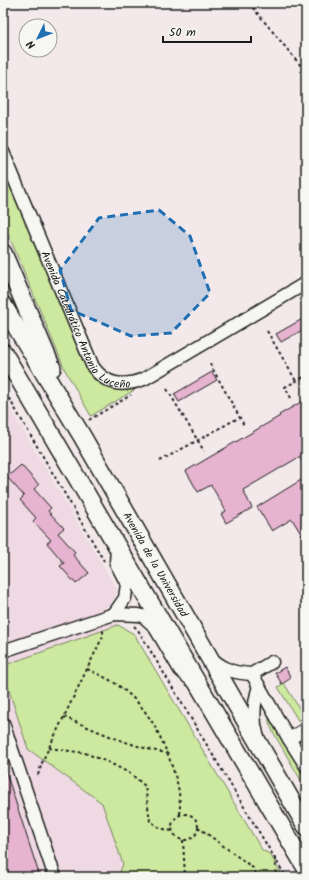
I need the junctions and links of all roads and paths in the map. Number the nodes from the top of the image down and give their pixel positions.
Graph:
1 (249, 3) edge
2 (306, 72) edge
3 (3, 152) edge
4 (3, 228) edge
5 (6, 248) edge
6 (306, 283) edge
7 (3, 305) edge
8 (267, 331) dead end
9 (3, 352) edge
10 (210, 364) dead end
11 (306, 376) edge
12 (296, 382) junction
13 (3, 388) edge
14 (167, 389) dead end
15 (132, 394) dead end
16 (291, 398) dead end
17 (240, 417) junction
18 (245, 427) dead end
19 (87, 431) junction
20 (198, 440) junction
21 (204, 451) dead end
22 (301, 459) dead end
23 (160, 461) dead end
24 (306, 468) edge
25 (117, 546) junction
26 (105, 563) dead end
27 (108, 616) junction
28 (133, 625) dead end
29 (204, 649) junction
30 (3, 651) edge
31 (272, 662) dead end
32 (87, 669) junction
33 (252, 674) junction
34 (259, 686) junction
35 (200, 687) junction
36 (64, 717) junction
37 (3, 723) edge
38 (306, 729) edge
39 (289, 739) junction
40 (260, 747) junction
41 (49, 748) junction
42 (167, 753) junction
43 (306, 766) edge
44 (38, 775) dead end
45 (180, 814) junction
46 (306, 826) edge
47 (198, 827) junction
48 (172, 831) junction
49 (182, 840) junction
50 (275, 858) junction
51 (306, 868) edge
52 (55, 877) edge
53 (185, 877) edge
54 (257, 877) edge
55 (276, 877) edge
56 (286, 877) edge

1 - 2 path
3 - 6 street, Avenida Catedrático Antonio Luceño
4 - 5 path
5 - 19 highway
7 - 19 highway, Avenida de la Universidad
8 - 12 path
9 - 25 highway, Avenida de la Universidad
10 - 17 path
11 - 12 path
12 - 16 path
13 - 26 path
14 - 20 path
15 - 19 path
17 - 18 path
17 - 20 path
19 - 29 highway, Avenida de la Universidad
20 - 21 path
20 - 23 path
22 - 24 path
25 - 27 street
25 - 35 highway, Avenida de la Universidad
27 - 30 street
27 - 32 path
27 - 35 street
28 - 50 path
29 - 33 street
29 - 40 highway, Avenida de la Universidad
31 - 33 street
32 - 36 path
32 - 42 path
33 - 34 street
34 - 39 street
34 - 40 street
35 - 51 highway, Avenida de la Universidad
36 - 41 path
36 - 42 path
37 - 52 street
38 - 39 street
39 - 43 street
40 - 46 highway, Avenida de la Universidad
41 - 44 path
41 - 48 path
42 - 45 path
45 - 47 path
45 - 48 path
47 - 49 path
47 - 54 path
48 - 49 path
49 - 53 path
50 - 55 path
50 - 56 path

